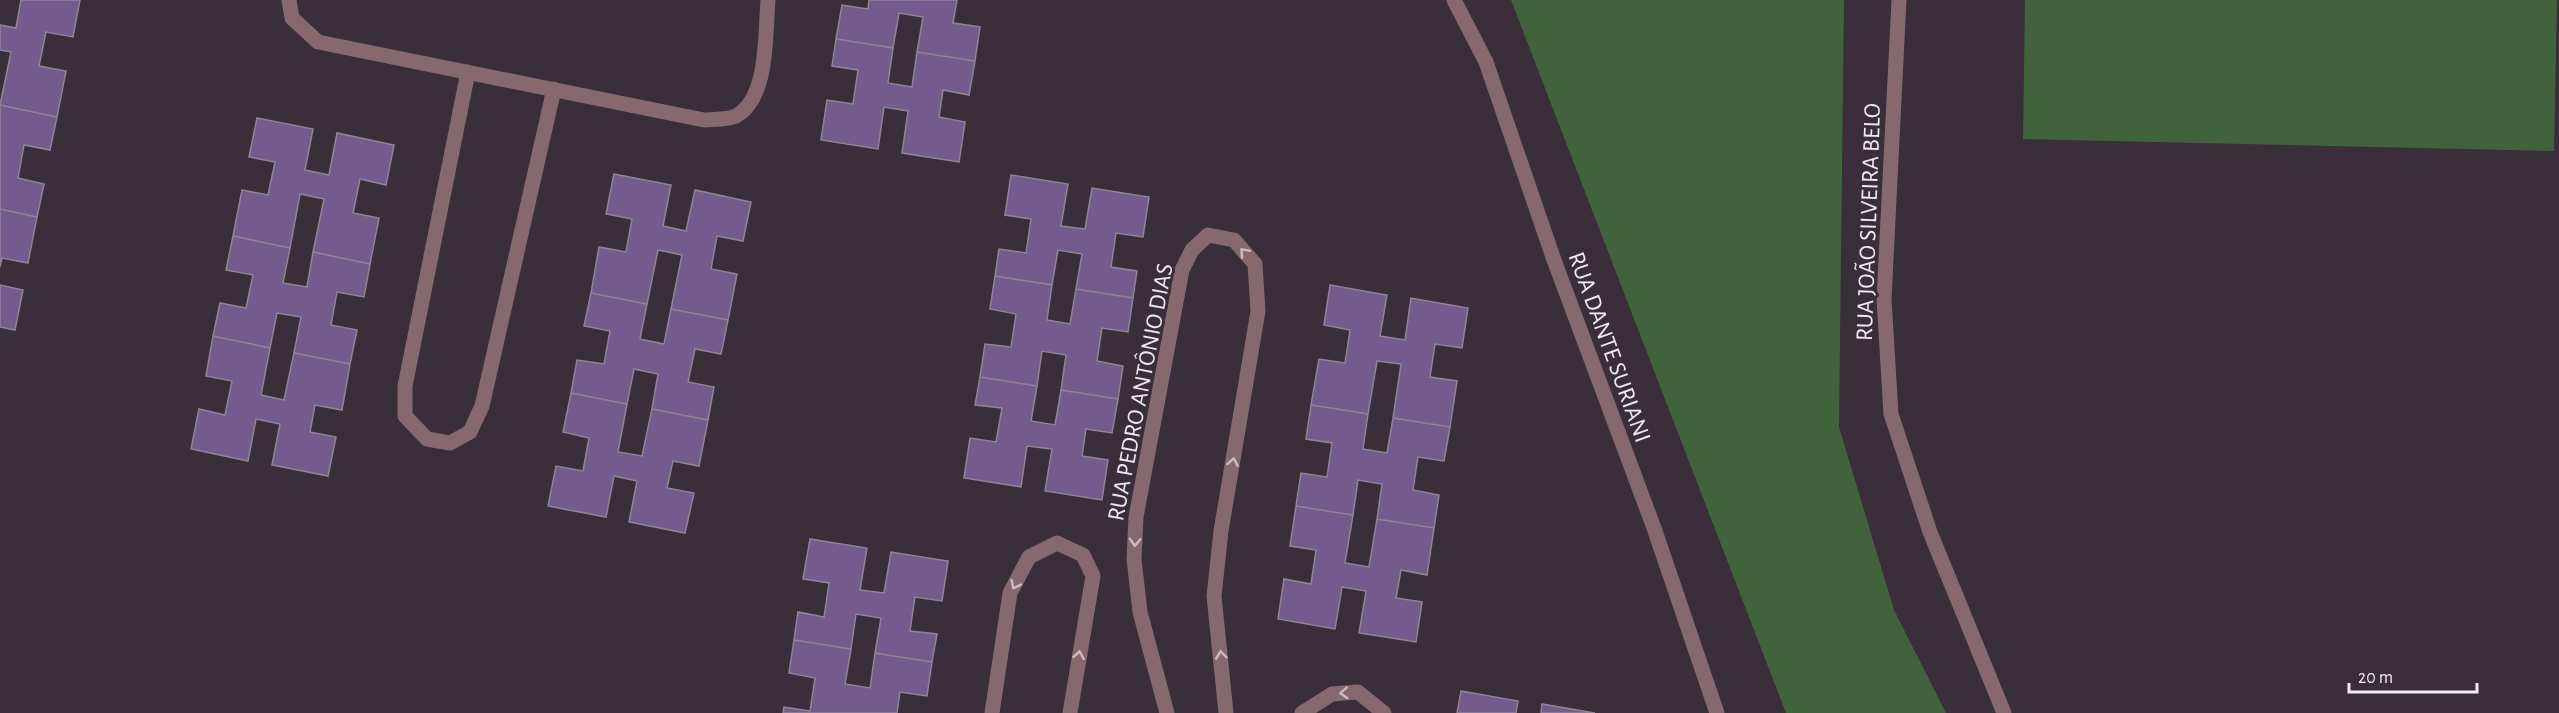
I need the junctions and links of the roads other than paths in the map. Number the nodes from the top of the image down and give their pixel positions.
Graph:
1 (289, 0) edge
2 (768, 0) edge
3 (1454, 0) edge
4 (1899, 0) edge
5 (468, 72) junction
6 (554, 89) junction
7 (992, 713) edge
8 (1070, 713) edge
9 (1167, 713) edge
10 (1226, 713) edge
11 (1302, 713) edge
12 (1384, 713) edge
13 (1717, 713) edge
14 (2004, 713) edge

1 - 5 street
2 - 6 street
3 - 13 street, RUA DANTE SURIANI
4 - 14 street, RUA JOÃO SILVEIRA BELO
5 - 6 street
5 - 6 street
8 -> 7 street
10 -> 9 street, RUA PEDRO ANTÔNIO DIAS
12 -> 11 street

